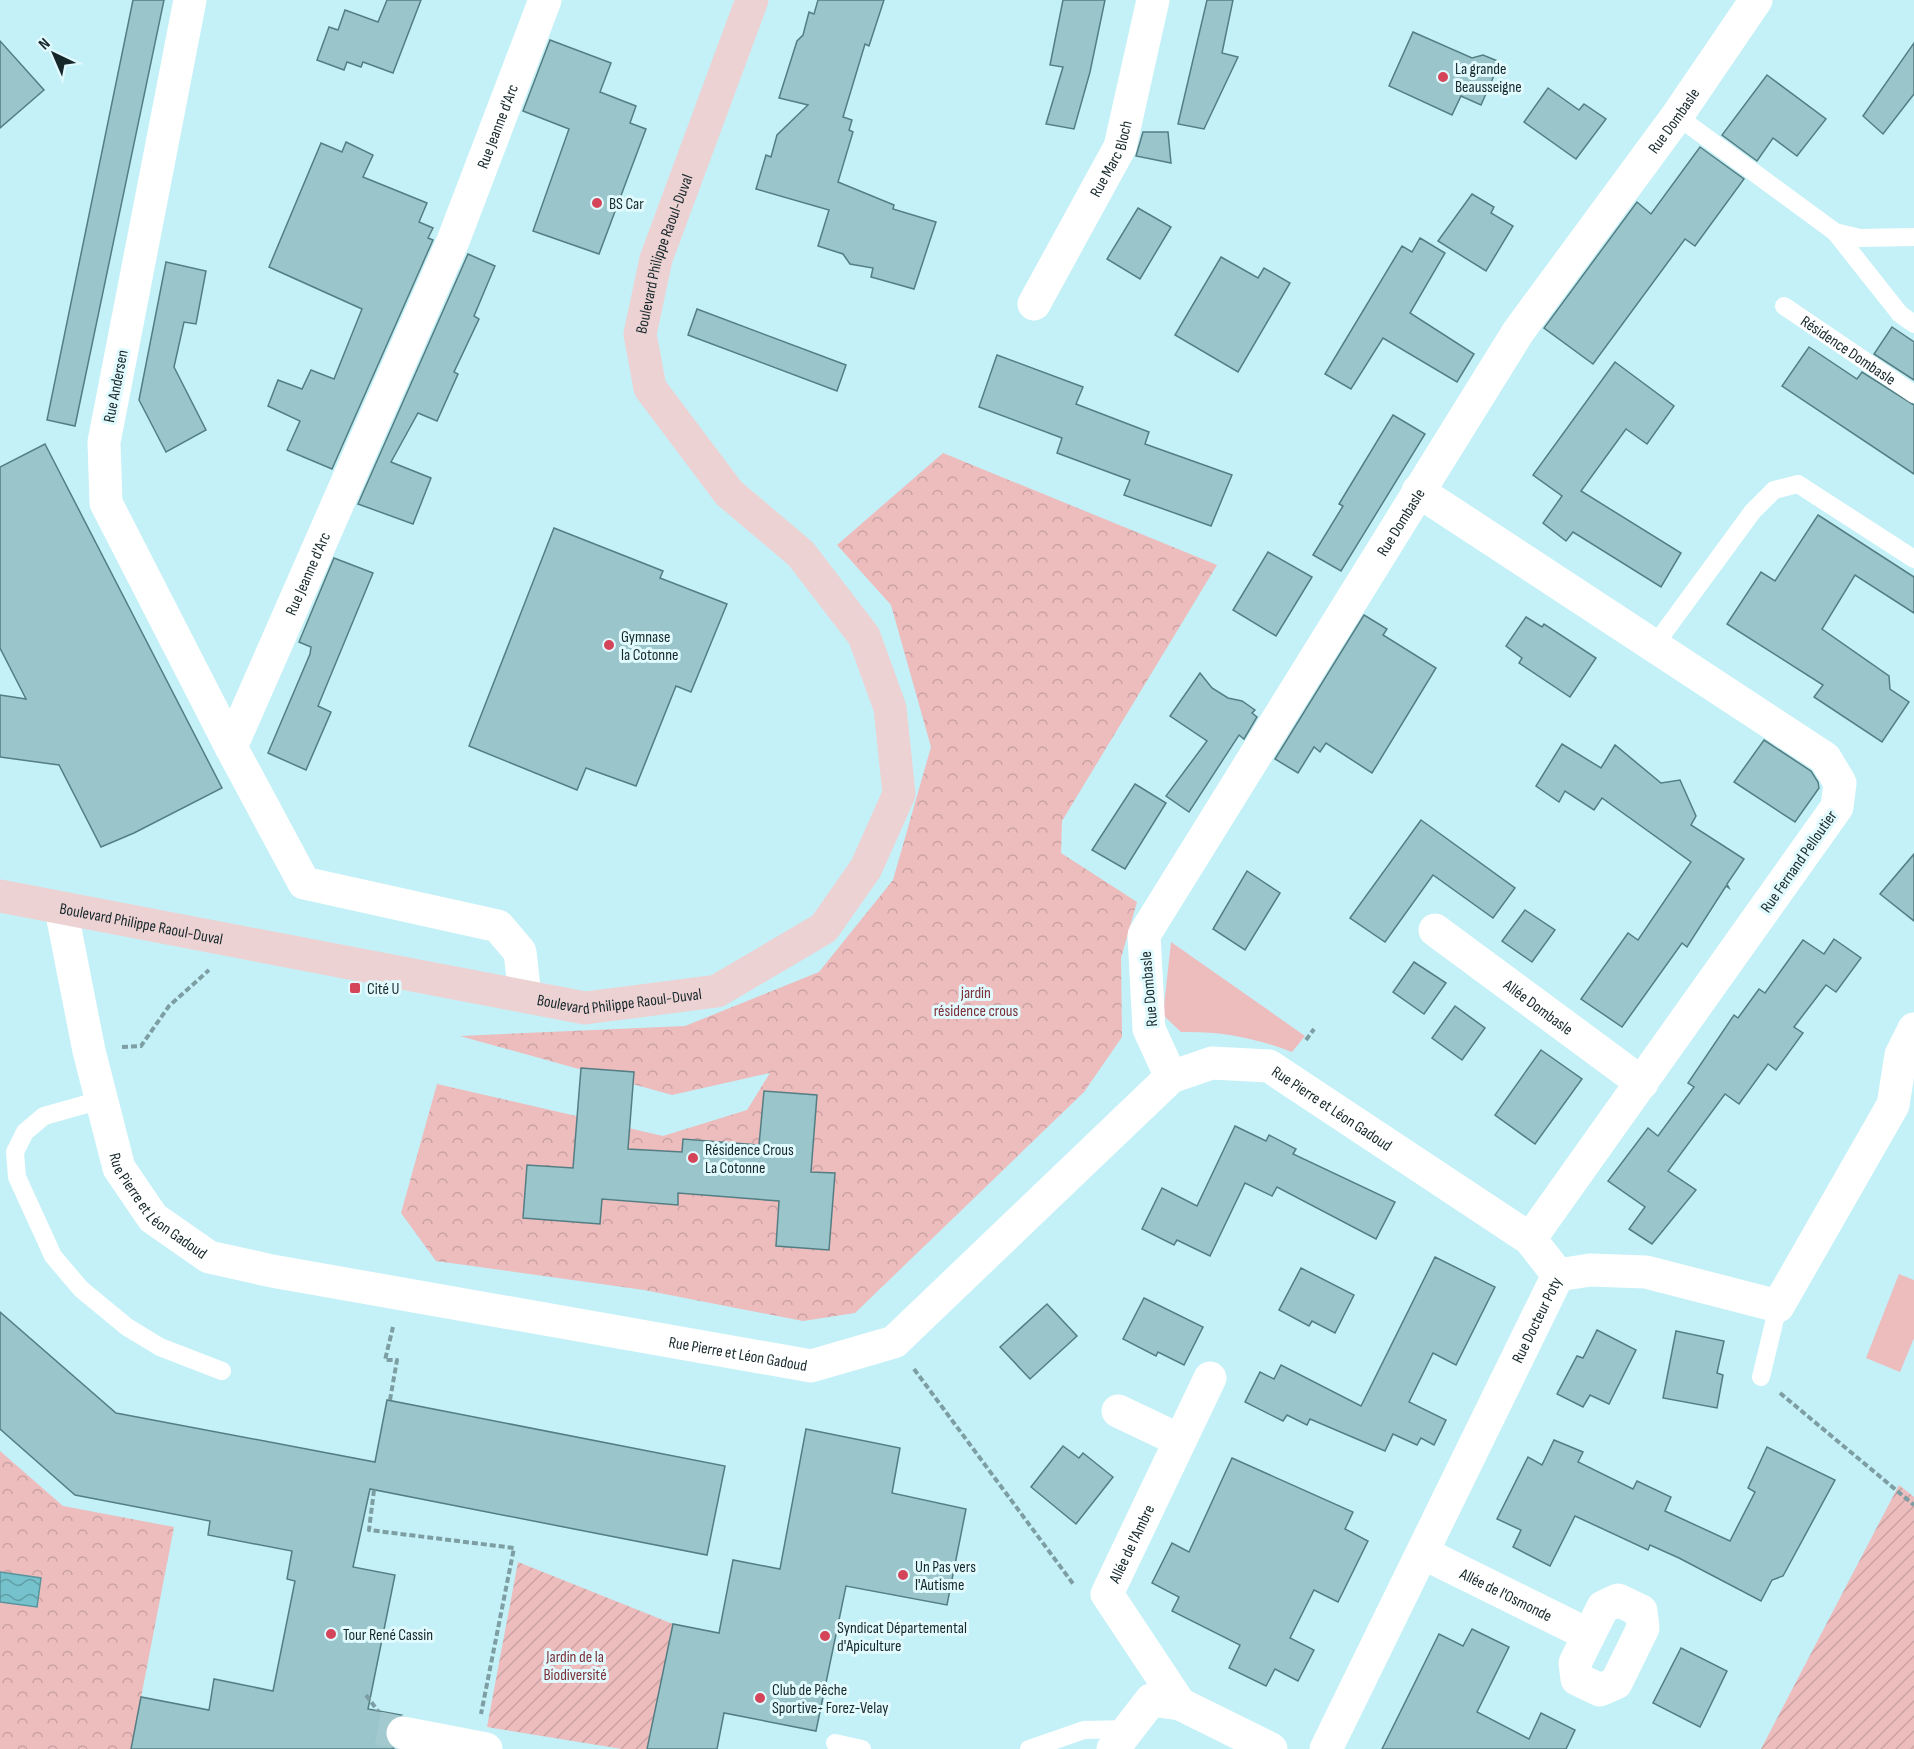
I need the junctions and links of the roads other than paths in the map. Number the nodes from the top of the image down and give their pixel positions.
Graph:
1 (190, 0) edge
2 (545, 0) edge
3 (752, 0) edge
4 (1153, 0) edge
5 (1756, 0) edge
6 (1677, 116) junction
7 (1835, 231) junction
8 (1914, 237) edge
9 (1034, 304) dead end
10 (1784, 306) dead end
11 (1914, 324) edge
12 (1914, 394) edge
13 (1418, 491) junction
14 (1914, 559) edge
15 (1654, 646) junction
16 (231, 747) junction
17 (0, 896) edge
18 (61, 909) junction
19 (1435, 930) dead end
20 (525, 996) junction
21 (1914, 1029) edge
22 (1171, 1077) junction
23 (1642, 1083) junction
24 (101, 1100) junction
25 (1530, 1239) junction
26 (1558, 1275) junction
27 (1778, 1306) junction
28 (222, 1371) dead end
29 (1761, 1377) road end
30 (1210, 1378) dead end
31 (1118, 1411) dead end
32 (1179, 1440) junction
33 (1423, 1553) junction
34 (1589, 1635) dead end
35 (1180, 1704) junction
36 (403, 1733) tunnel mouth
37 (1121, 1739) edge
38 (835, 1743) dead end
39 (481, 1748) edge
40 (862, 1749) edge
41 (1029, 1749) edge
42 (1271, 1749) edge
43 (1326, 1749) edge

1 - 16 street, Rue Andersen
2 - 16 street, Rue Jeanne d'Arc
3 - 20 street, Boulevard Philippe Raoul-Duval
4 - 9 street, Rue Marc Bloch
5 - 6 street, Rue Dombasle
6 - 7 lane
6 - 13 street, Rue Dombasle
7 - 8 lane
7 - 11 lane
10 - 12 lane, Résidence Dombasle
13 - 15 street, Rue Fernand Pelloutier
13 - 22 street, Rue Dombasle
14 - 15 lane
15 - 23 street, Rue Fernand Pelloutier
16 - 20 street
17 - 18 street, Boulevard Philippe Raoul-Duval
18 - 20 street, Boulevard Philippe Raoul-Duval
18 - 24 street, Rue Pierre et Léon Gadoud
19 - 23 street, Allée Dombasle
21 - 27 street
22 - 24 street, Rue Pierre et Léon Gadoud
22 - 25 street, Rue Pierre et Léon Gadoud
23 - 25 street, Rue Fernand Pelloutier
24 - 28 lane
25 - 26 street, Rue Pierre et Léon Gadoud
26 - 27 street, Rue Docteur Poty
26 - 33 street, Rue Docteur Poty
27 - 29 lane
30 - 32 street, Allée de l'Ambre
31 - 32 street
32 - 35 street, Allée de l'Ambre
33 - 34 street, Allée de l'Osmonde
33 - 43 street, Rue Docteur Poty
35 - 37 street
35 - 42 street
36 - 39 street
37 - 41 lane
38 - 40 lane

